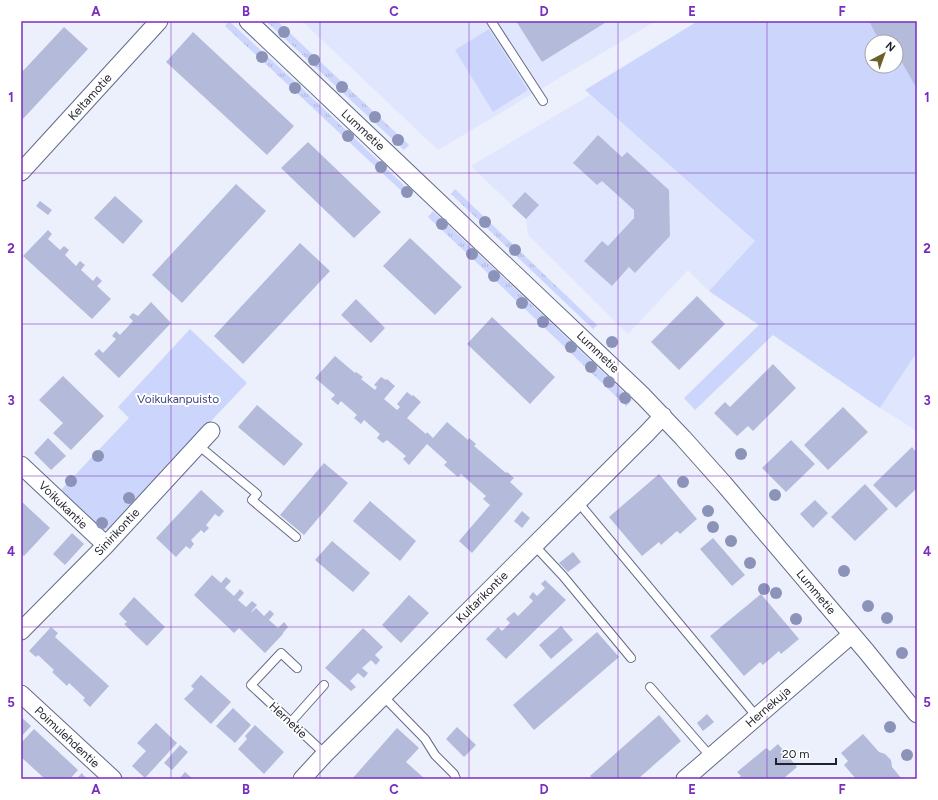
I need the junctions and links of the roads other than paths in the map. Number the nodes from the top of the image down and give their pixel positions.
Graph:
1 (159, 21) edge
2 (248, 21) edge
3 (491, 21) edge
4 (543, 101) dead end
5 (21, 172) edge
6 (663, 416) junction
7 (211, 431) dead end
8 (198, 444) junction
9 (21, 465) edge
10 (578, 502) junction
11 (296, 537) dead end
12 (106, 545) junction
13 (534, 545) junction
14 (21, 631) edge
15 (852, 634) junction
16 (632, 658) dead end
17 (297, 668) dead end
18 (324, 685) dead end
19 (650, 687) dead end
20 (21, 694) edge
21 (383, 696) junction
22 (917, 714) edge
23 (757, 717) junction
24 (291, 722) junction
25 (325, 754) junction
26 (710, 757) junction
27 (112, 779) edge
28 (303, 779) edge
29 (456, 779) edge
30 (685, 779) edge

1 - 5 street, Keltamotie
2 - 6 street, Lummetie
3 - 4 lane
6 - 10 street, Kultarikontie
6 - 15 street, Lummetie
7 - 8 street, Sinirikontie
8 - 11 lane
8 - 12 street, Sinirikontie
9 - 12 street, Voikukantie
10 - 13 street, Kultarikontie
10 - 23 lane
12 - 14 street, Sinirikontie
13 - 16 lane
13 - 21 street, Kultarikontie
15 - 22 street, Lummetie
15 - 23 street, Hernekuja
17 - 24 lane, Hernetie
18 - 24 lane
19 - 26 lane
20 - 27 street, Poimulehdentie
21 - 25 street, Kultarikontie
21 - 29 lane
23 - 26 street, Hernekuja
24 - 25 lane, Hernetie
25 - 28 street, Kultarikontie
26 - 30 street, Hernekuja

